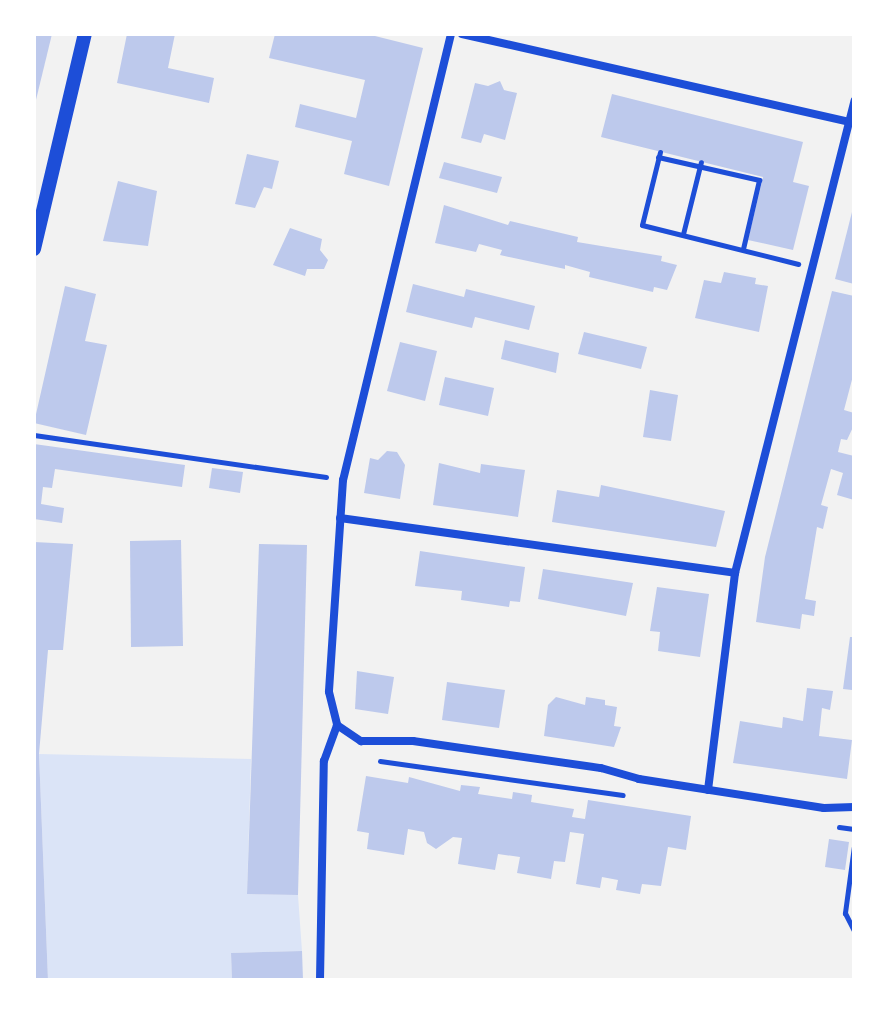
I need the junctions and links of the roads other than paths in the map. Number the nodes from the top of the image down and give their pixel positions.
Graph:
1 (85, 34) edge
2 (451, 34) edge
3 (462, 34) edge
4 (854, 101) edge
5 (849, 122) junction
6 (34, 249) edge
7 (340, 518) junction
8 (735, 573) junction
9 (337, 725) junction
10 (708, 790) junction
11 (854, 807) edge
12 (320, 980) edge

1 - 6 street
2 - 7 street
3 - 5 street
4 - 5 street
5 - 8 street
7 - 8 street
7 - 9 street
8 - 10 street
9 - 10 street
9 - 12 street
10 - 11 street

